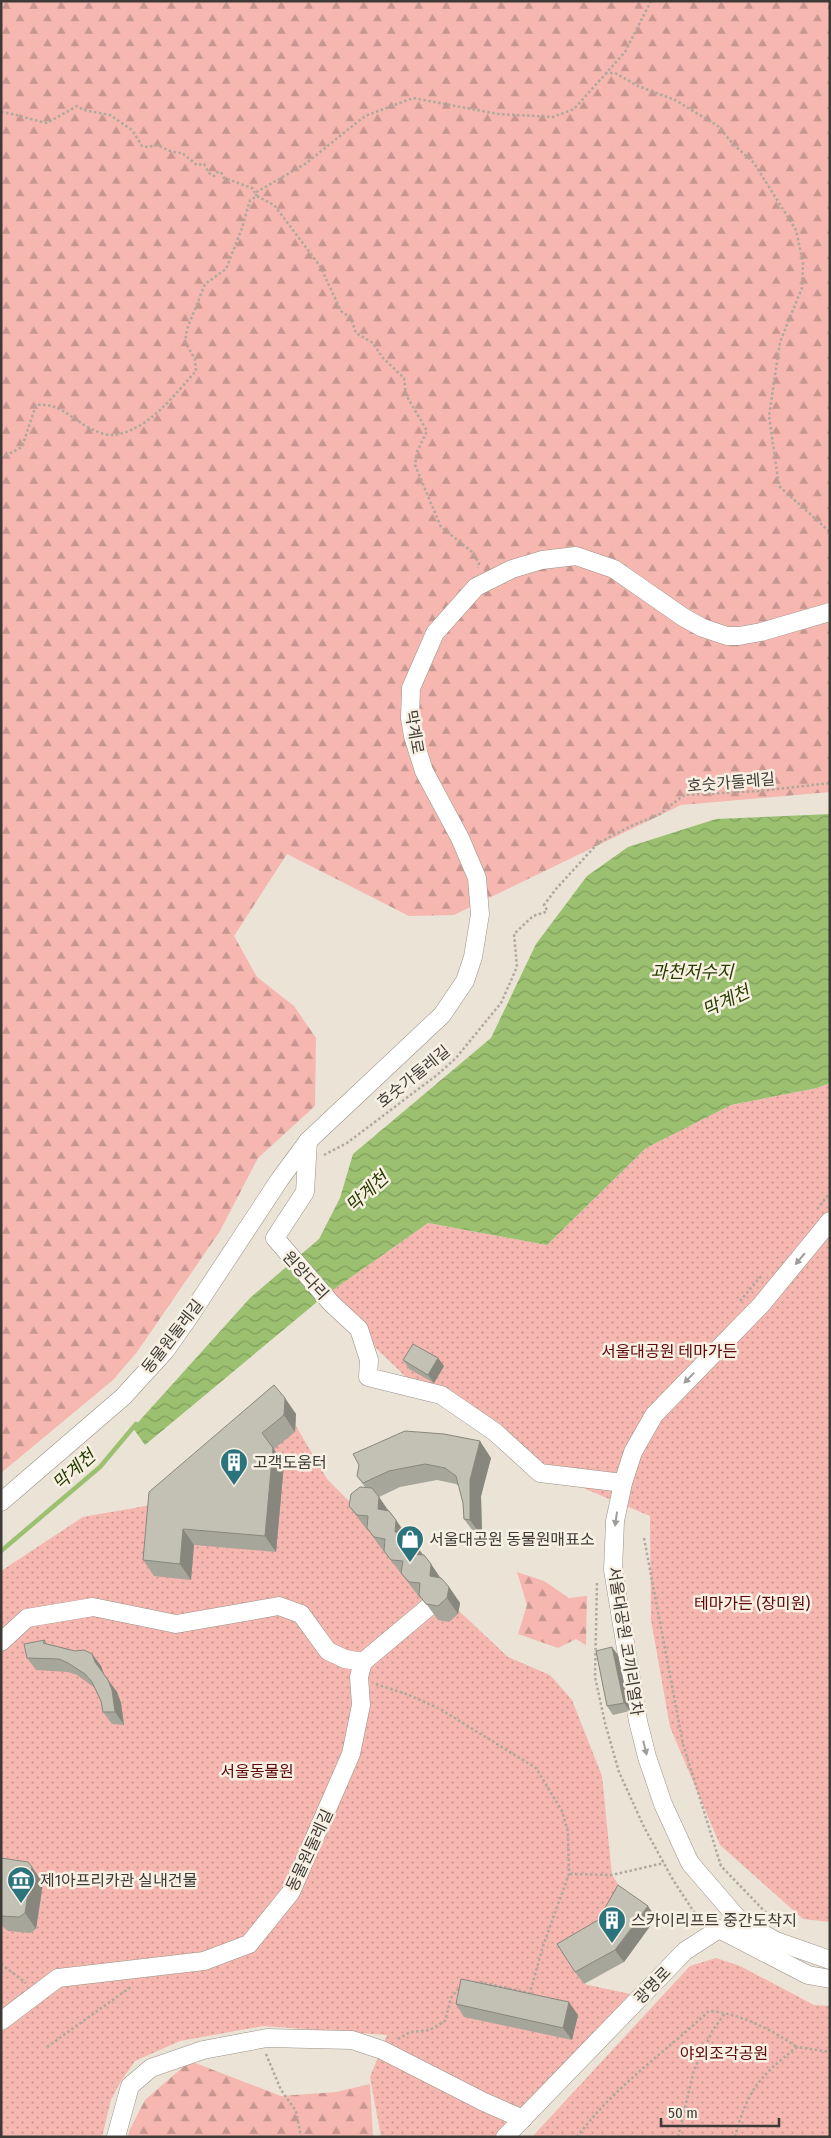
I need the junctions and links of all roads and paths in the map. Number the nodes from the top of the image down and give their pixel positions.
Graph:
1 (652, 1) edge
2 (605, 73) junction
3 (1, 112) edge
4 (256, 195) junction
5 (1, 458) edge
6 (830, 532) edge
7 (476, 587) junction
8 (830, 612) edge
9 (830, 783) edge
10 (308, 1141) junction
11 (306, 1171) junction
12 (830, 1194) edge
13 (822, 1217) edge
14 (254, 1218) junction
15 (278, 1243) junction
16 (765, 1272) dead end
17 (734, 1308) dead end
18 (623, 1483) junction
19 (1, 1502) edge
20 (644, 1538) dead end
21 (598, 1577) dead end
22 (431, 1605) edge
23 (1, 1642) edge
24 (361, 1670) junction
25 (664, 1863) junction
26 (569, 1874) junction
27 (776, 1922) dead end
28 (719, 1929) junction
29 (830, 1960) edge
30 (1, 1964) edge
31 (830, 1979) edge
32 (139, 1982) dead end
33 (470, 1984) edge
34 (460, 1986) edge
35 (36, 1996) junction
36 (725, 2012) junction
37 (1, 2021) edge
38 (48, 2046) dead end
39 (797, 2047) junction
40 (264, 2050) dead end
41 (386, 2051) junction
42 (830, 2052) edge
43 (523, 2119) junction
44 (116, 2137) edge
45 (301, 2137) edge
46 (505, 2137) edge
47 (577, 2137) edge
48 (678, 2137) edge
49 (735, 2137) edge

1 - 2 path
2 - 4 path
2 - 6 path
3 - 4 path
4 - 5 path
4 - 7 path
7 - 8 street, 막계로
7 - 10 street, 막계로
9 - 11 path, 호숫가둘레길
10 - 11 street
10 - 14 street, 동물원둘레길
11 - 15 street
12 - 13 path
13 -> 18 street, 서울대공원 코끼리열차
14 - 15 street, 원앙다리
14 - 19 street, 동물원둘레길
15 - 18 street, 원앙다리
16 - 17 path
18 -> 29 street, 서울대공원 코끼리열차
20 - 27 path
21 - 25 path
22 - 24 street
23 - 24 street
24 - 26 path
24 - 35 street, 동물원둘레길
25 - 26 path
25 - 28 path
26 - 33 path
28 - 31 street
28 - 43 street, 광명로
30 - 35 path
32 - 38 path
34 - 41 path
35 - 37 street, 동물원둘레길
36 - 39 path
36 - 47 path
36 - 48 path
39 - 42 path
39 - 49 path
40 - 45 path
41 - 43 street
41 - 44 street
43 - 46 street, 광명로

